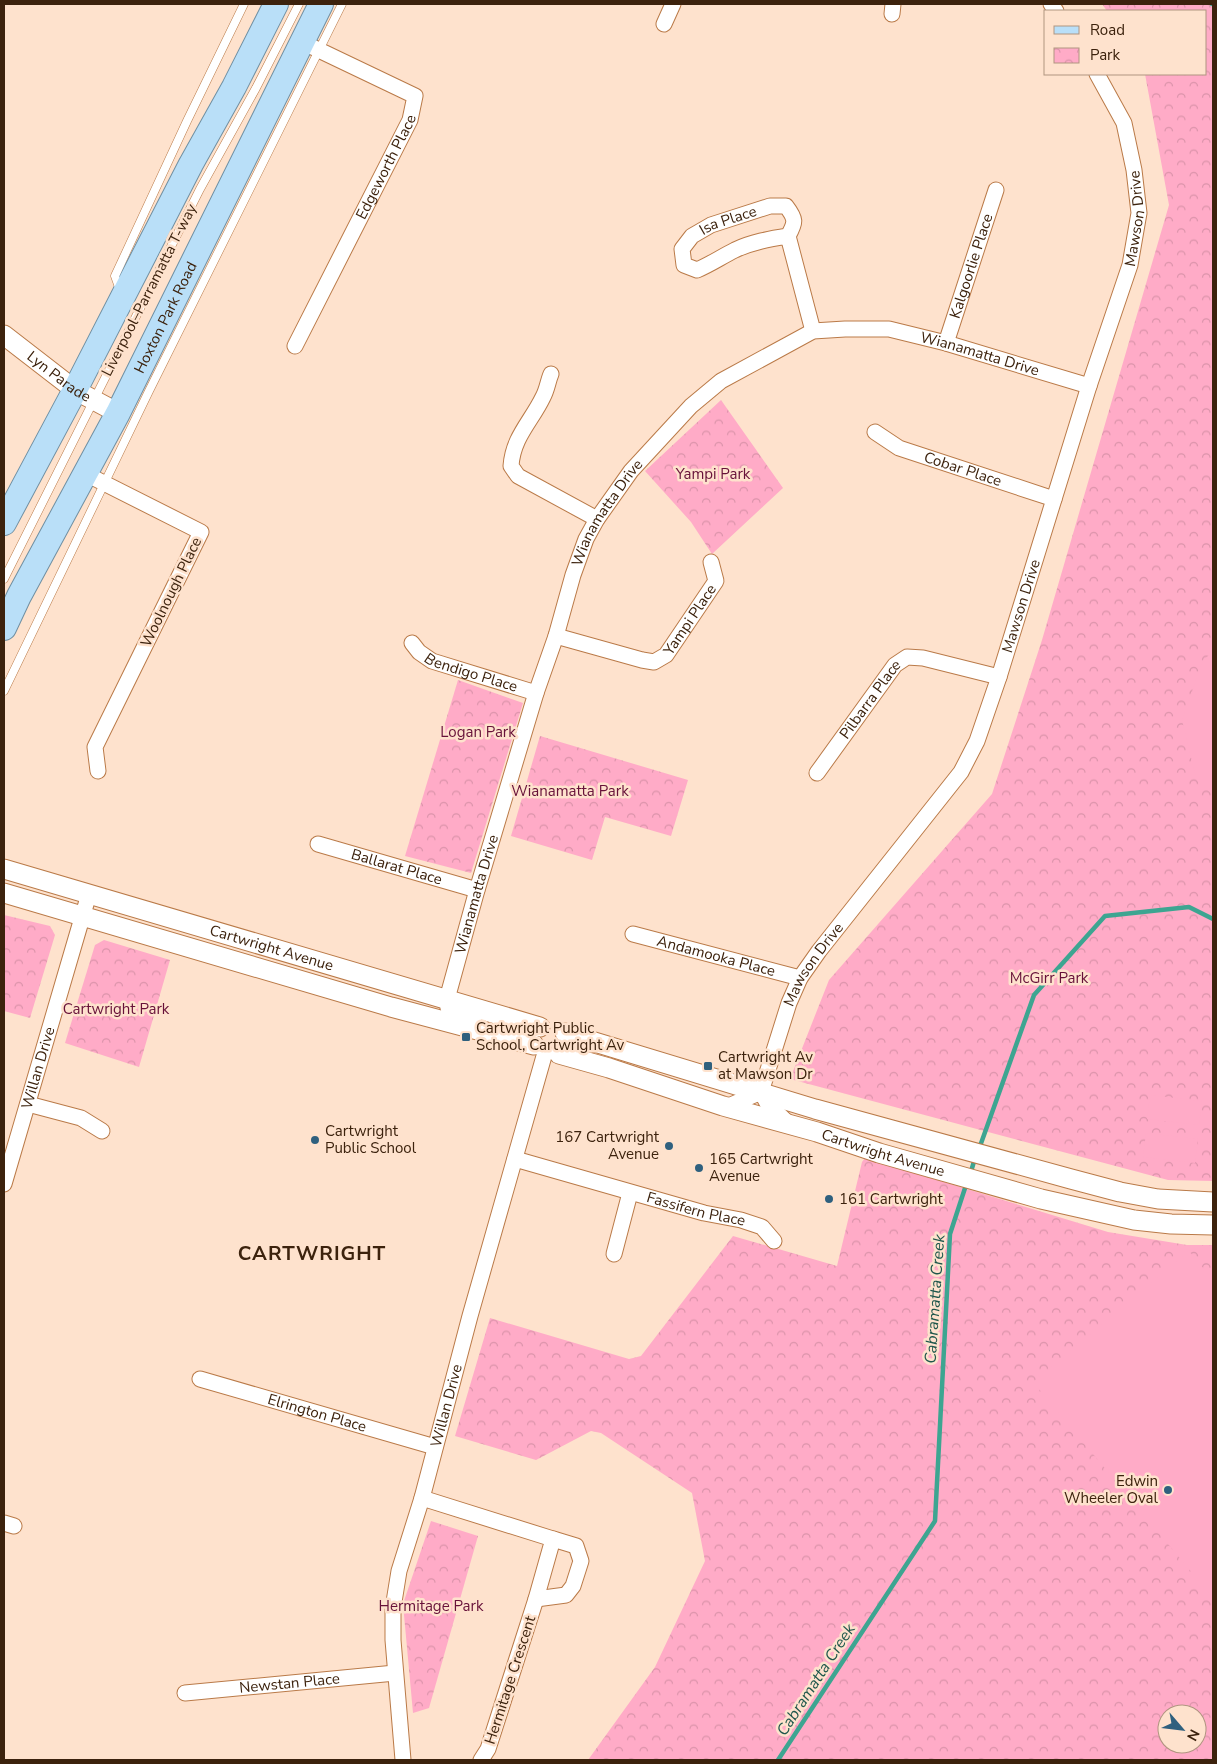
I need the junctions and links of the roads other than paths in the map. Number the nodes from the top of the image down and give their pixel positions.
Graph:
1 (244, 4) edge
2 (276, 4) edge
3 (300, 4) edge
4 (321, 4) edge
5 (342, 4) edge
6 (673, 4) edge
7 (664, 24) dead end
8 (311, 46) junction
9 (1098, 75) edge
10 (996, 190) dead end
11 (788, 236) junction
12 (122, 297) junction
13 (813, 331) junction
14 (4, 335) edge
15 (946, 343) junction
16 (295, 346) dead end
17 (550, 374) dead end
18 (1089, 386) junction
19 (84, 395) junction
20 (118, 413) junction
21 (875, 432) dead end
22 (95, 478) junction
23 (1054, 499) junction
24 (597, 519) junction
25 (4, 523) edge
26 (711, 562) dead end
27 (4, 579) edge
28 (4, 628) edge
29 (556, 636) junction
30 (412, 643) dead end
31 (999, 677) junction
32 (4, 691) edge
33 (536, 693) junction
34 (98, 771) dead end
35 (817, 773) dead end
36 (318, 844) dead end
37 (4, 869) edge
38 (477, 890) junction
39 (4, 893) edge
40 (89, 894) junction
41 (82, 915) junction
42 (633, 934) dead end
43 (800, 978) junction
44 (446, 999) junction
45 (540, 1027) junction
46 (481, 1030) junction
47 (565, 1033) junction
48 (546, 1052) junction
49 (761, 1092) junction
50 (28, 1104) junction
51 (723, 1106) junction
52 (789, 1125) junction
53 (102, 1131) dead end
54 (515, 1159) junction
55 (4, 1184) edge
56 (630, 1193) junction
57 (1213, 1202) edge
58 (1213, 1225) edge
59 (774, 1240) dead end
60 (614, 1254) dead end
61 (200, 1379) dead end
62 (435, 1447) junction
63 (422, 1498) junction
64 (553, 1539) junction
65 (536, 1599) junction
66 (395, 1673) junction
67 (185, 1693) dead end
68 (403, 1760) edge
69 (481, 1760) edge

1 - 12 lane
2 - 12 main road
3 - 19 lane, Liverpool–Parramatta T-way
4 - 8 main road, Hoxton Park Road
5 - 8 lane
6 - 7 street
8 - 16 street, Edgeworth Place
8 - 20 main road, Hoxton Park Road
8 - 22 lane
9 - 18 street, Mawson Drive
10 - 15 street, Kalgoorlie Place
11 - 11 street, Isa Place
11 - 13 street, Isa Place
12 - 19 main road
13 - 15 street, Wianamatta Drive
13 - 24 street, Wianamatta Drive
14 - 19 street, Lyn Parade
15 - 18 street, Wianamatta Drive
17 - 24 street
18 - 23 street, Mawson Drive
19 - 20 street, Lyn Parade
19 - 25 main road
19 - 27 lane, Liverpool–Parramatta T-way
20 - 22 main road, Hoxton Park Road
21 - 23 street, Cobar Place
22 - 28 main road, Hoxton Park Road
22 - 32 lane
22 - 34 street, Woolnough Place
23 - 31 street, Mawson Drive
24 - 29 street, Wianamatta Drive
26 - 29 street, Yampi Place
29 - 33 street, Wianamatta Drive
30 - 33 street, Bendigo Place
31 - 35 street, Pilbarra Place
31 - 43 street, Mawson Drive
33 - 38 street, Wianamatta Drive
36 - 38 street, Ballarat Place
37 - 40 street, Cartwright Avenue
38 - 44 street, Wianamatta Drive
39 - 41 street, Cartwright Avenue
40 - 41 street, Willan Drive
40 - 44 street, Cartwright Avenue
41 - 46 street, Cartwright Avenue
41 - 50 street, Willan Drive
42 - 43 street, Andamooka Place
43 - 49 street, Mawson Drive
44 - 45 street, Cartwright Avenue
44 - 46 street
45 - 47 street
45 - 48 street
46 - 48 street, Cartwright Avenue
47 - 48 street
47 - 49 street, Cartwright Avenue
48 - 51 street, Cartwright Avenue
48 - 54 street, Willan Drive
49 - 51 street
49 - 52 street
49 - 57 street, Cartwright Avenue
50 - 53 street
50 - 55 street, Willan Drive
51 - 52 street, Cartwright Avenue
52 - 58 street, Cartwright Avenue
54 - 56 street, Fassifern Place
54 - 62 street, Willan Drive
56 - 59 street, Fassifern Place
56 - 60 street, Fassifern Place
61 - 62 street, Elrington Place
62 - 63 street, Willan Drive
63 - 64 street, Hermitage Crescent
63 - 66 street, Willan Drive
64 - 65 street, Hermitage Crescent
64 - 65 street, Hermitage Crescent
65 - 69 street, Hermitage Crescent
66 - 67 street, Newstan Place
66 - 68 street, Willan Drive

